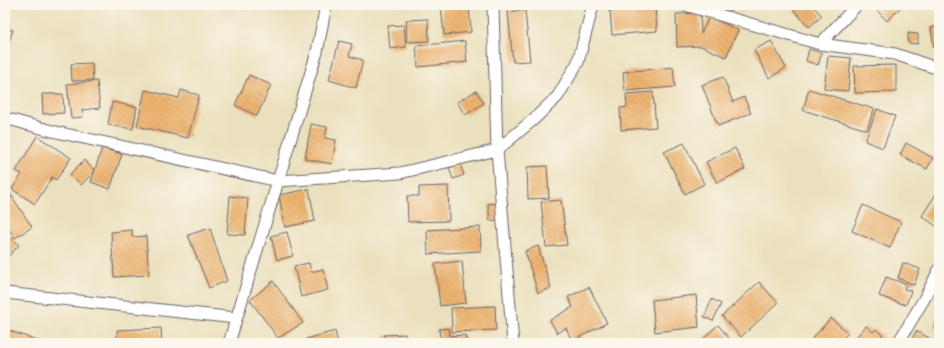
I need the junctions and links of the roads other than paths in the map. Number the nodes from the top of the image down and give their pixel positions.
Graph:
1 (326, 5) edge
2 (493, 5) edge
3 (593, 5) edge
4 (685, 5) edge
5 (857, 5) edge
6 (820, 44) junction
7 (939, 69) edge
8 (5, 118) edge
9 (497, 150) junction
10 (278, 181) junction
11 (939, 270) edge
12 (5, 292) edge
13 (236, 318) junction
14 (229, 343) edge
15 (513, 343) edge
16 (898, 343) edge

1 - 10 street
2 - 9 street
3 - 9 street
4 - 6 street
5 - 6 street
6 - 7 street
8 - 10 street
9 - 10 street
9 - 15 street
10 - 13 street
11 - 16 street
12 - 13 street
13 - 14 street

